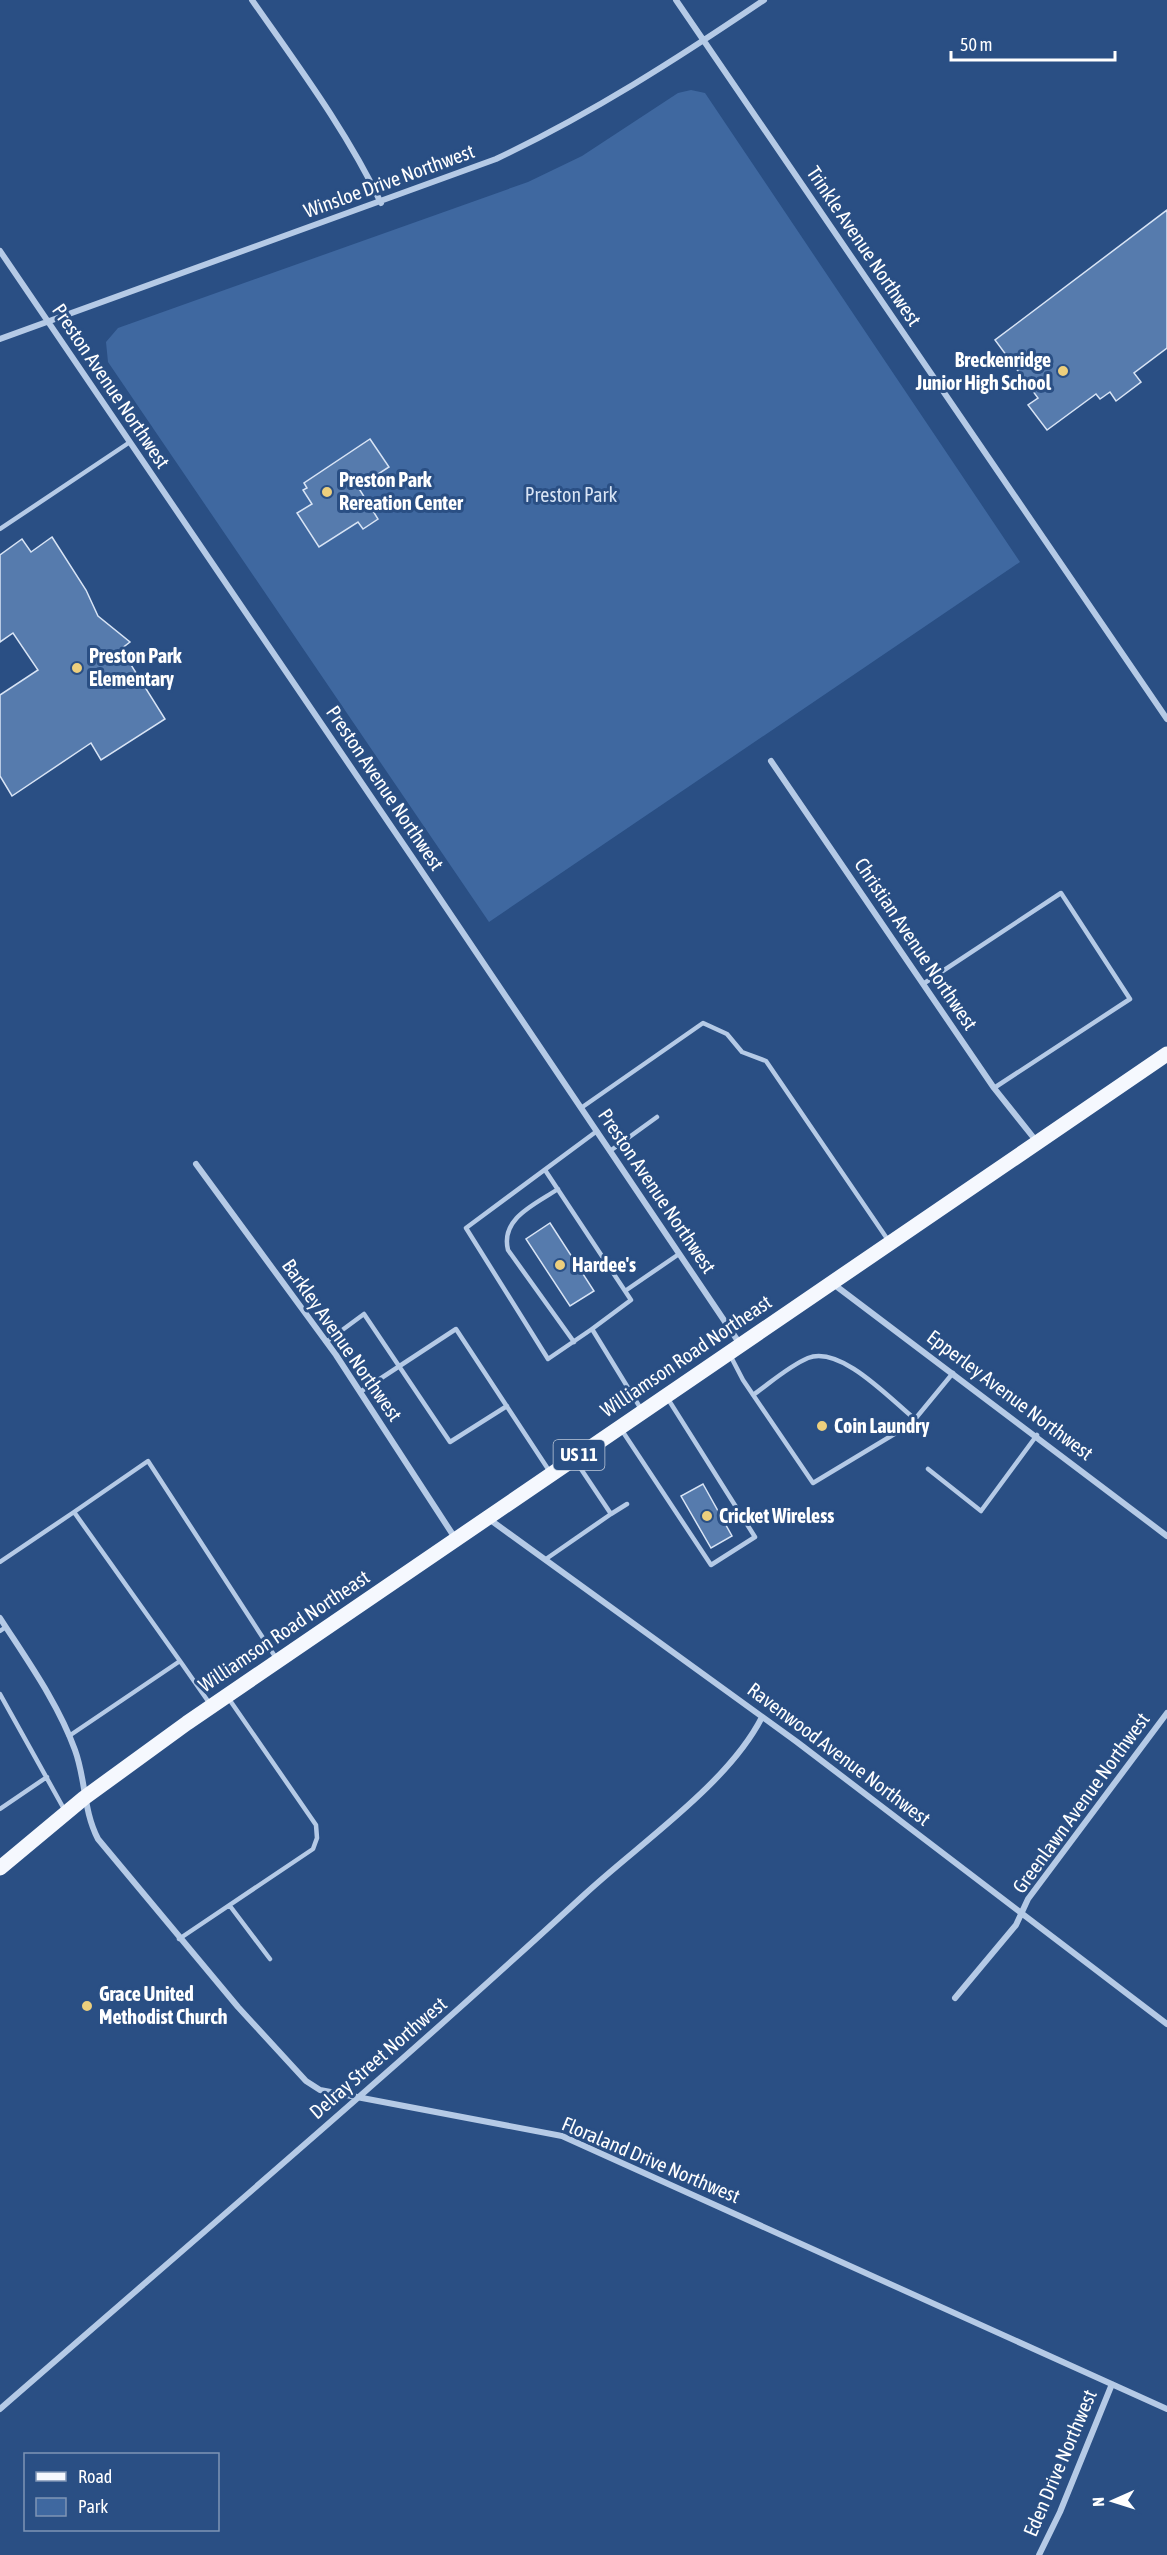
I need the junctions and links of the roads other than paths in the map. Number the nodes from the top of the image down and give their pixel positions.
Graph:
1 (252, 0) edge
2 (676, 0) edge
3 (764, 0) edge
4 (704, 41) junction
5 (381, 203) junction
6 (0, 251) edge
7 (48, 322) junction
8 (0, 339) edge
9 (130, 442) junction
10 (0, 529) edge
11 (1167, 719) edge
12 (771, 761) dead end
13 (923, 984) junction
14 (1167, 1054) edge
15 (994, 1088) junction
16 (581, 1108) junction
17 (657, 1117) dead end
18 (597, 1131) junction
19 (1037, 1143) junction
20 (610, 1151) junction
21 (196, 1164) dead end
22 (545, 1170) junction
23 (558, 1190) junction
24 (890, 1242) junction
25 (679, 1254) junction
26 (831, 1282) junction
27 (625, 1291) junction
28 (592, 1329) junction
29 (326, 1342) junction
30 (574, 1342) junction
31 (734, 1348) junction
32 (399, 1366) junction
33 (954, 1372) junction
34 (360, 1392) junction
35 (753, 1395) junction
36 (665, 1396) junction
37 (507, 1406) junction
38 (642, 1412) junction
39 (916, 1420) junction
40 (620, 1427) junction
41 (1037, 1435) junction
42 (574, 1458) junction
43 (928, 1469) dead end
44 (552, 1474) junction
45 (627, 1504) dead end
46 (74, 1512) junction
47 (611, 1514) junction
48 (487, 1518) junction
49 (1167, 1536) edge
50 (455, 1539) junction
51 (546, 1559) junction
52 (0, 1562) edge
53 (0, 1618) edge
54 (3, 1629) edge
55 (180, 1661) junction
56 (278, 1661) junction
57 (0, 1694) edge
58 (227, 1695) junction
59 (211, 1706) junction
60 (1167, 1713) edge
61 (762, 1717) junction
62 (69, 1736) junction
63 (47, 1777) junction
64 (84, 1798) junction
65 (0, 1809) edge
66 (66, 1813) junction
67 (0, 1868) edge
68 (230, 1906) junction
69 (1022, 1912) junction
70 (179, 1939) junction
71 (270, 1959) dead end
72 (955, 1998) dead end
73 (1167, 2024) edge
74 (358, 2098) junction
75 (1112, 2384) junction
76 (0, 2409) edge
77 (1167, 2409) edge
78 (1039, 2555) edge

1 - 5 street
2 - 4 street, Trinkle Avenue Northwest
3 - 4 street, Winsloe Drive Northwest
4 - 5 street, Winsloe Drive Northwest
4 - 11 street, Trinkle Avenue Northwest
5 - 7 street, Winsloe Drive Northwest
6 - 7 street, Preston Avenue Northwest
7 - 8 street, Winsloe Drive Northwest
7 - 9 street, Preston Avenue Northwest
9 - 10 lane
9 - 16 street, Preston Avenue Northwest
12 - 13 street, Christian Avenue Northwest
13 - 15 street, Christian Avenue Northwest
13 - 15 lane
14 - 19 main road, Williamson Road Northeast / US 11
15 - 19 street, Christian Avenue Northwest
16 - 18 street, Preston Avenue Northwest
16 - 24 lane
17 - 20 lane
18 - 20 street, Preston Avenue Northwest
18 - 22 lane
19 - 24 main road, Williamson Road Northeast / US 11
20 - 25 street, Preston Avenue Northwest
21 - 29 street, Barkley Avenue Northwest
22 - 23 lane
22 - 30 lane
23 - 27 lane
23 - 30 lane
24 - 26 main road, Williamson Road Northeast / US 11
25 - 27 lane
25 - 31 street, Preston Avenue Northwest
26 - 31 main road, Williamson Road Northeast / US 11
26 - 33 street, Epperley Avenue Northwest
27 - 28 lane
28 - 30 lane
28 - 38 lane
29 - 32 lane
29 - 34 street, Barkley Avenue Northwest
31 - 35 lane
31 - 36 main road, Williamson Road Northeast / US 11
32 - 34 lane
32 - 37 lane
32 - 37 lane
33 - 39 lane
33 - 41 street, Epperley Avenue Northwest
34 - 50 street, Barkley Avenue Northwest
35 - 39 lane
35 - 39 lane
36 - 38 main road, Williamson Road Northeast / US 11
36 - 40 lane
37 - 44 lane
38 - 40 main road, Williamson Road Northeast / US 11
40 - 42 main road, Williamson Road Northeast / US 11
41 - 43 lane
41 - 49 street, Epperley Avenue Northwest
42 - 44 main road, Williamson Road Northeast / US 11
42 - 47 lane
44 - 48 main road, Williamson Road Northeast / US 11
45 - 47 lane
46 - 52 lane
46 - 55 lane
46 - 56 lane
47 - 51 lane
48 - 50 main road, Williamson Road Northeast / US 11
48 - 51 street, Ravenwood Avenue Northwest
50 - 56 main road, Williamson Road Northeast / US 11
51 - 61 street, Ravenwood Avenue Northwest
53 - 54 street, Floraland Drive Northwest
54 - 62 street, Floraland Drive Northwest
55 - 59 lane
55 - 62 lane
56 - 58 main road, Williamson Road Northeast / US 11
57 - 63 lane
58 - 59 main road, Williamson Road Northeast / US 11
58 - 68 lane
59 - 64 main road, Williamson Road Northeast / US 11
60 - 69 street, Greenlawn Avenue Northwest
61 - 69 street, Ravenwood Avenue Northwest
61 - 74 street, Delray Street Northwest
62 - 64 street, Floraland Drive Northwest
63 - 65 lane
63 - 66 lane
64 - 66 main road, Williamson Road Northeast / US 11
64 - 70 street, Floraland Drive Northwest
66 - 67 main road, Williamson Road Northeast / US 11
68 - 70 lane
68 - 71 lane
69 - 72 street, Greenlawn Avenue Northwest
69 - 73 street, Ravenwood Avenue Northwest
70 - 74 street, Floraland Drive Northwest
74 - 75 street, Floraland Drive Northwest
74 - 76 street, Delray Street Northwest
75 - 77 street, Floraland Drive Northwest
75 - 78 street, Eden Drive Northwest

